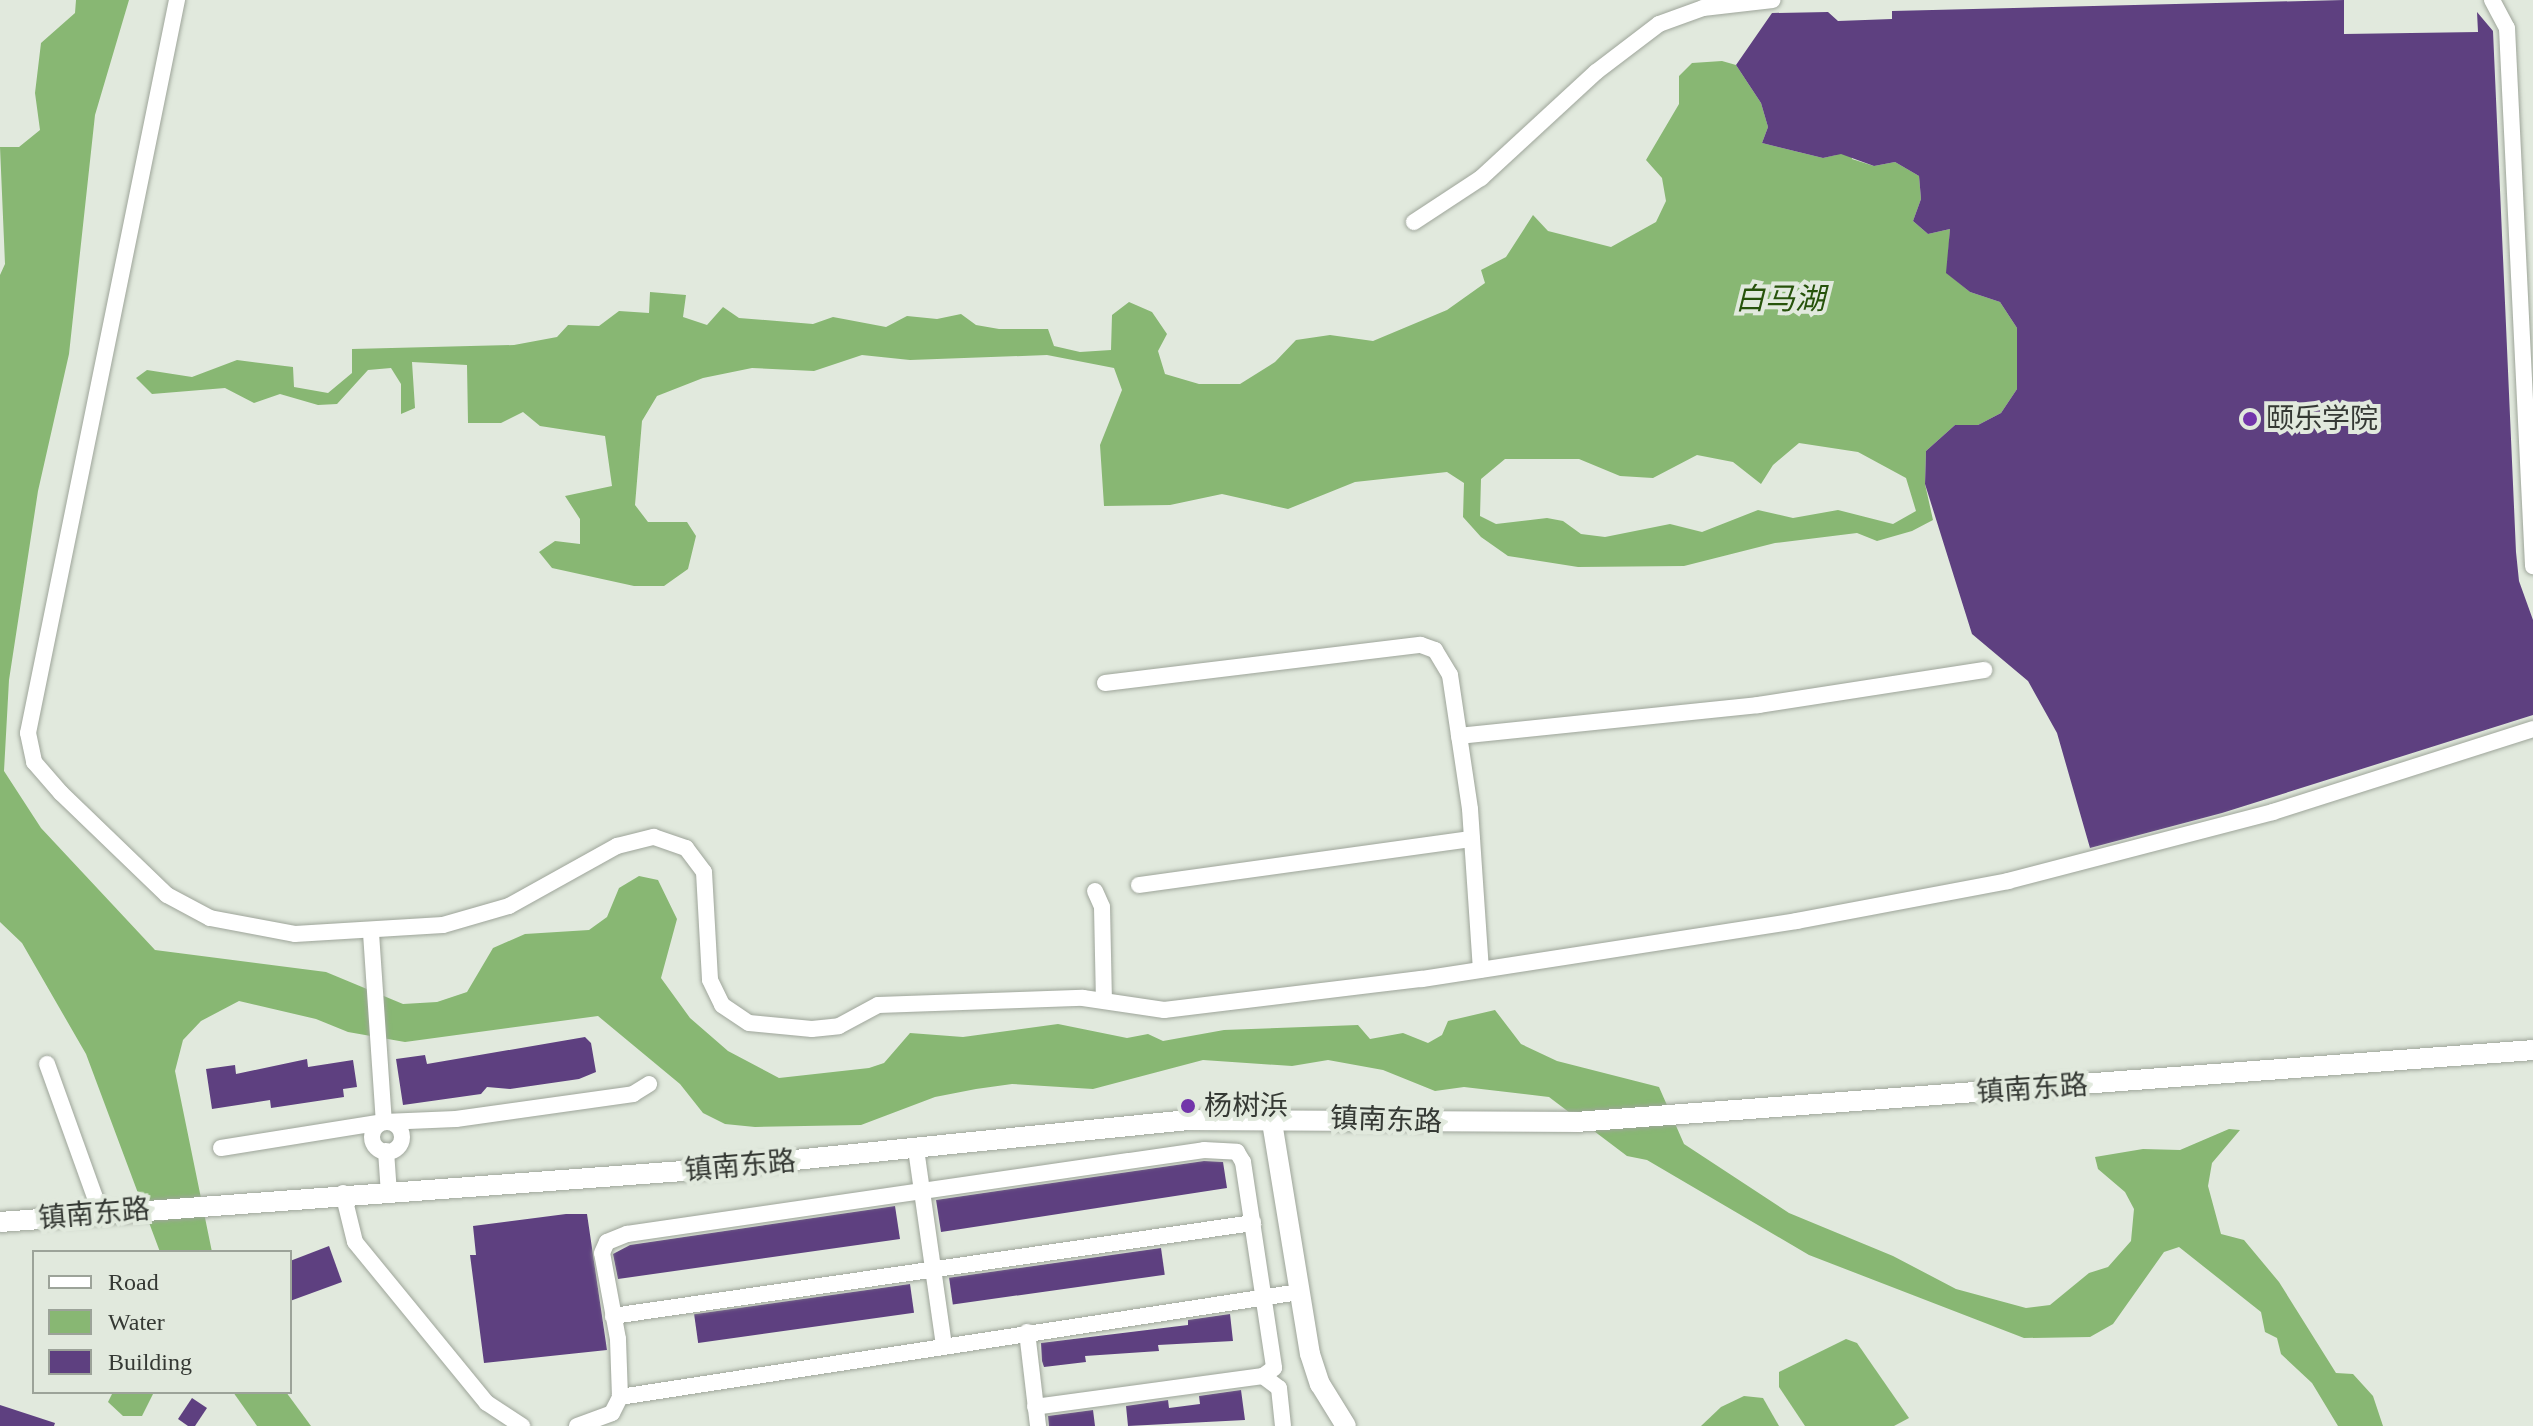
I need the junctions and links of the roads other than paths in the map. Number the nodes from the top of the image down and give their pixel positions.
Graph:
1 (177, 0) edge
2 (1773, 0) edge
3 (2492, 0) edge
4 (1414, 222) dead end
5 (2533, 566) edge
6 (1984, 670) dead end
7 (1105, 683) dead end
8 (2533, 729) edge
9 (1459, 736) junction
10 (1472, 839) junction
11 (1139, 885) dead end
12 (1095, 891) dead end
13 (371, 933) junction
14 (1481, 970) junction
15 (1104, 999) junction
16 (2533, 1050) edge
17 (47, 1064) dead end
18 (649, 1084) dead end
19 (1271, 1116) junction
20 (384, 1122) junction
21 (221, 1148) dead end
22 (916, 1149) junction
23 (389, 1190) junction
24 (922, 1191) junction
25 (343, 1193) junction
26 (107, 1214) junction
27 (0, 1222) edge
28 (1253, 1223) junction
29 (933, 1270) junction
30 (1299, 1292) junction
31 (1265, 1297) junction
32 (613, 1316) junction
33 (1027, 1332) junction
34 (944, 1345) junction
35 (1263, 1376) junction
36 (620, 1397) junction
37 (1035, 1407) junction
38 (522, 1426) edge
39 (577, 1426) edge
40 (1038, 1426) edge
41 (1283, 1426) edge
42 (1346, 1426) edge

1 - 13 street
2 - 4 street
3 - 5 street
6 - 9 street
7 - 9 street
8 - 14 street
9 - 10 street
10 - 11 street
10 - 14 street
12 - 15 street
13 - 15 street
13 - 20 street
14 - 15 street
16 - 19 street, 镇南东路
17 - 26 street
18 - 20 street
19 - 22 street, 镇南东路
19 - 30 street
20 - 21 street
20 - 23 street
22 - 23 street, 镇南东路
22 - 24 street
23 - 25 street, 镇南东路
24 - 28 street
24 - 29 street
24 - 32 street
25 - 26 street, 镇南东路
25 - 38 street
26 - 27 street, 镇南东路
28 - 29 street
28 - 31 street
29 - 32 street
29 - 34 street
30 - 31 street
30 - 42 street
31 - 33 street
31 - 35 street
32 - 36 street
33 - 34 street
33 - 37 street
34 - 36 street
35 - 37 street
35 - 41 street
36 - 39 street
37 - 40 street

